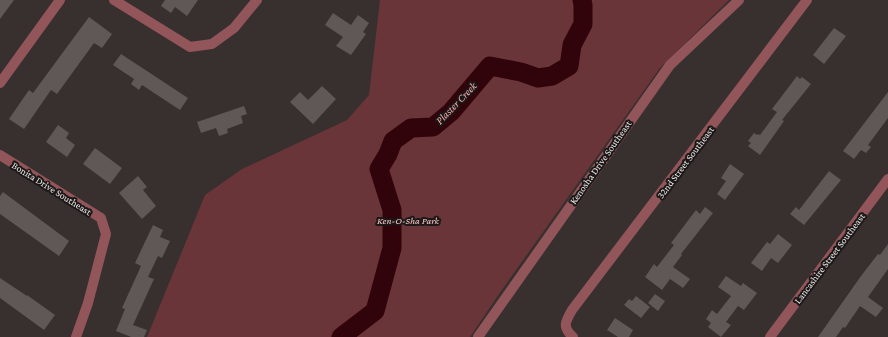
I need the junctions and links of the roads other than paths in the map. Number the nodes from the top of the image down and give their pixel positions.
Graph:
1 (60, 0) edge
2 (114, 0) edge
3 (257, 0) edge
4 (739, 0) edge
5 (808, 0) edge
6 (0, 83) edge
7 (0, 156) edge
8 (888, 179) edge
9 (76, 337) edge
10 (478, 337) edge
11 (573, 337) edge
12 (770, 337) edge

1 - 6 street
2 - 3 street
4 - 10 street, Kenosha Drive Southeast
5 - 11 street, 32nd Street Southeast
7 - 9 street, Bonita Drive Southeast
8 - 12 street, Lancashire Street Southeast

